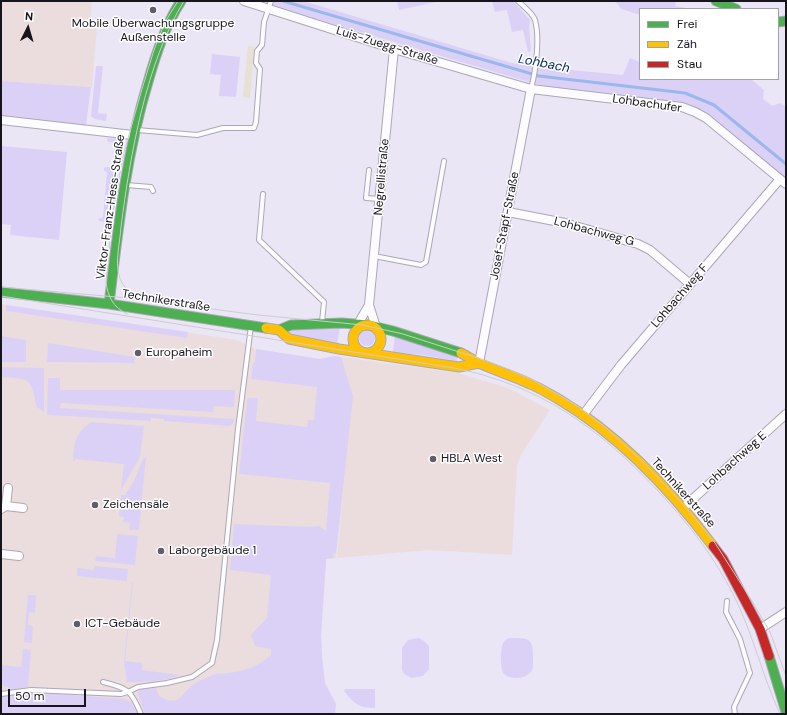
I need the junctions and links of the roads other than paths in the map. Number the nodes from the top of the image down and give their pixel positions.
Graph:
1 (181, 1) edge
2 (244, 1) edge
3 (518, 1) edge
4 (716, 1) edge
5 (270, 4) edge
6 (734, 8) edge
7 (394, 49) junction
8 (532, 85) junction
9 (1, 120) edge
10 (134, 132) junction
11 (444, 161) dead end
12 (368, 170) dead end
13 (783, 181) edge
14 (124, 184) junction
15 (154, 190) dead end
16 (263, 194) dead end
17 (380, 199) junction
18 (508, 212) junction
19 (374, 256) junction
20 (690, 284) junction
21 (1, 292) edge
22 (109, 304) junction
23 (369, 304) junction
24 (322, 324) junction
25 (251, 326) junction
26 (357, 327) junction
27 (374, 327) junction
28 (279, 330) junction
29 (364, 352) junction
30 (479, 364) junction
31 (786, 414) edge
32 (583, 416) junction
33 (8, 488) dead end
34 (3, 508) edge
35 (23, 508) dead end
36 (683, 508) junction
37 (1, 554) edge
38 (19, 556) dead end
39 (727, 601) dead end
40 (786, 612) edge
41 (760, 629) junction
42 (103, 682) dead end
43 (130, 692) junction
44 (1, 694) edge
45 (784, 699) edge
46 (786, 712) edge
47 (141, 714) edge
48 (735, 714) edge

1 - 10 street, Viktor-Franz-Hess-Straße
2 - 5 street, Luis-Zuegg-Straße
3 - 8 lane
4 - 6 street
5 - 7 street, Luis-Zuegg-Straße
5 - 10 lane
7 - 8 street, Luis-Zuegg-Straße
7 - 17 street, Negrellistraße
8 - 13 street, Lohbachufer
8 - 18 street, Josef-Stapf-Straße
9 - 10 street
10 - 14 street, Viktor-Franz-Hess-Straße
11 - 19 lane
12 - 17 lane
13 - 20 street, Lohbachweg F
14 - 15 lane
14 - 22 street, Viktor-Franz-Hess-Straße
16 - 24 lane
17 - 19 street, Negrellistraße
18 - 20 street, Lohbachweg G
18 - 30 street, Josef-Stapf-Straße
19 - 23 street, Negrellistraße
20 - 32 street, Lohbachweg F
21 - 22 street, Technikerstraße
22 - 25 street, Technikerstraße
23 - 26 street, Negrellistraße
23 - 27 street, Negrellistraße
24 - 26 street, Technikerstraße
24 - 28 street, Technikerstraße
25 - 28 street, Technikerstraße
25 - 43 lane
26 - 27 street, Technikerstraße
26 - 29 street
27 - 29 street
27 - 30 street, Technikerstraße
28 - 29 street, Technikerstraße
29 - 30 street, Technikerstraße
30 - 32 street, Technikerstraße
31 - 36 street, Lohbachweg E
32 - 36 street, Technikerstraße
33 - 34 street
34 - 35 street
36 - 41 street, Technikerstraße
37 - 38 street
39 - 48 lane
40 - 41 street
41 - 45 street, Technikerstraße
42 - 43 lane
43 - 44 lane
43 - 47 lane
45 - 46 street, Technikerstraße

